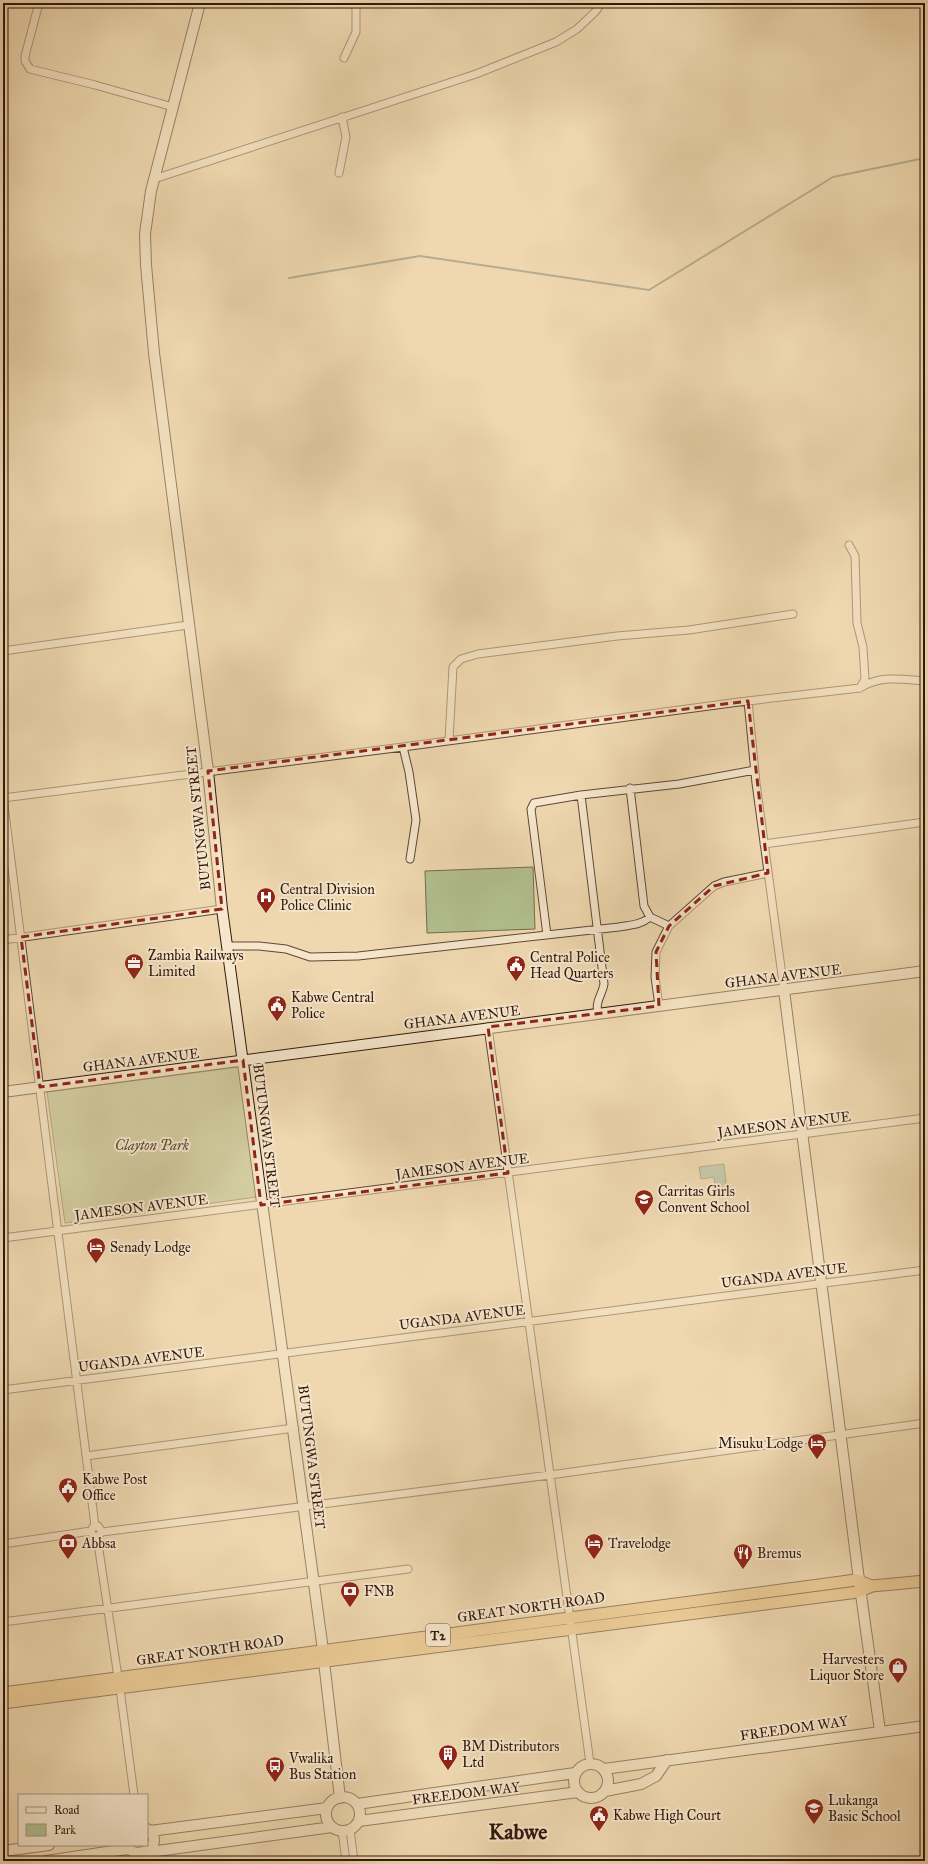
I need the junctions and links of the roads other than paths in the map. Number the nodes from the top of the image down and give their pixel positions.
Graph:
1 (40, 3) edge
2 (200, 3) edge
3 (356, 3) edge
4 (602, 3) edge
5 (344, 58) dead end
6 (173, 107) junction
7 (342, 117) junction
8 (339, 173) dead end
9 (154, 179) junction
10 (849, 545) dead end
11 (793, 614) dead end
12 (188, 625) junction
13 (3, 651) edge
14 (925, 681) edge
15 (860, 688) junction
16 (748, 701) junction
17 (449, 740) junction
18 (403, 747) junction
19 (755, 770) junction
20 (208, 771) junction
21 (630, 788) junction
22 (581, 795) junction
23 (3, 798) edge
24 (925, 822) edge
25 (764, 844) junction
26 (410, 859) dead end
27 (768, 873) junction
28 (222, 909) junction
29 (650, 917) junction
30 (669, 926) junction
31 (596, 929) junction
32 (547, 934) junction
33 (21, 937) junction
34 (3, 940) edge
35 (228, 946) junction
36 (925, 971) edge
37 (784, 990) junction
38 (659, 1006) junction
39 (598, 1014) junction
40 (488, 1028) junction
41 (243, 1060) junction
42 (40, 1087) junction
43 (3, 1092) edge
44 (925, 1118) edge
45 (802, 1134) junction
46 (508, 1173) junction
47 (261, 1205) junction
48 (58, 1231) junction
49 (3, 1238) edge
50 (925, 1270) edge
51 (821, 1283) junction
52 (529, 1321) junction
53 (284, 1353) junction
54 (77, 1380) junction
55 (3, 1390) edge
56 (925, 1423) edge
57 (294, 1428) junction
58 (841, 1434) junction
59 (86, 1456) junction
60 (550, 1475) junction
61 (304, 1507) junction
62 (93, 1529) junction
63 (100, 1534) junction
64 (3, 1544) edge
65 (408, 1569) dead end
66 (314, 1580) junction
67 (859, 1580) junction
68 (925, 1581) edge
69 (872, 1586) junction
70 (861, 1591) junction
71 (108, 1608) junction
72 (570, 1617) junction
73 (3, 1622) edge
74 (572, 1629) junction
75 (468, 1631) junction
76 (451, 1633) junction
77 (469, 1643) junction
78 (452, 1646) junction
79 (323, 1650) junction
80 (240, 1661) junction
81 (324, 1662) junction
82 (220, 1663) junction
83 (240, 1673) junction
84 (222, 1675) junction
85 (118, 1677) junction
86 (120, 1689) junction
87 (3, 1693) edge
88 (3, 1703) edge
89 (925, 1726) edge
90 (880, 1731) junction
91 (667, 1760) junction
92 (590, 1763) junction
93 (604, 1769) junction
94 (575, 1773) junction
95 (520, 1781) junction
96 (578, 1792) junction
97 (605, 1792) junction
98 (134, 1794) edge
99 (340, 1798) junction
100 (522, 1800) junction
101 (357, 1804) junction
102 (328, 1808) junction
103 (359, 1821) junction
104 (341, 1829) junction
105 (148, 1830) edge
106 (41, 1846) edge
107 (3, 1851) edge
108 (132, 1852) edge
109 (149, 1855) edge
110 (46, 1861) edge
111 (346, 1861) edge
112 (354, 1861) edge

1 - 6 street
2 - 6 main road, BUTUNGWA STREET
3 - 5 street
4 - 7 street
6 - 9 main road, BUTUNGWA STREET
7 - 8 street
7 - 9 street
9 - 12 main road, BUTUNGWA STREET
10 - 15 street
11 - 17 street
12 - 13 street
12 - 20 main road, BUTUNGWA STREET
14 - 15 street
15 - 16 street
16 - 17 street
16 - 19 street
17 - 18 street
18 - 20 street
18 - 26 street
19 - 21 street
19 - 25 street
20 - 23 street
20 - 28 main road, BUTUNGWA STREET
21 - 22 street
21 - 29 street
22 - 31 street
22 - 32 street
23 - 33 street
24 - 25 street
25 - 27 street
27 - 30 street
27 - 37 street
28 - 33 street
28 - 35 main road, BUTUNGWA STREET
29 - 30 street
29 - 31 street
30 - 38 street
31 - 32 street
31 - 39 street
32 - 35 street
33 - 34 street
33 - 42 street
35 - 41 main road, BUTUNGWA STREET
36 - 37 main road, GHANA AVENUE
37 - 38 main road, GHANA AVENUE
37 - 45 main road
38 - 39 main road, GHANA AVENUE
39 - 40 main road, GHANA AVENUE
40 - 41 main road, GHANA AVENUE
40 - 46 street
41 - 42 main road, GHANA AVENUE
41 - 47 main road, BUTUNGWA STREET
42 - 43 main road, GHANA AVENUE
42 - 48 street
44 - 45 street, JAMESON AVENUE
45 - 46 street, JAMESON AVENUE
45 - 51 main road
46 - 47 street, JAMESON AVENUE
46 - 52 street
47 - 48 street, JAMESON AVENUE
47 - 53 main road, BUTUNGWA STREET
48 - 49 street, JAMESON AVENUE
48 - 54 street
50 - 51 street, UGANDA AVENUE
51 - 52 street, UGANDA AVENUE
51 - 58 main road
52 - 53 street, UGANDA AVENUE
52 - 60 street
53 - 54 street, UGANDA AVENUE
53 - 57 main road, BUTUNGWA STREET
54 - 55 street, UGANDA AVENUE
54 - 59 street
56 - 58 street
57 - 59 street
57 - 61 main road, BUTUNGWA STREET
58 - 60 street
58 - 67 main road
59 - 62 street
60 - 61 street
60 - 72 street
61 - 63 street
61 - 66 main road, BUTUNGWA STREET
62 - 63 street
62 - 64 street
63 - 71 street
65 - 66 street
66 - 71 street
66 - 79 main road, BUTUNGWA STREET
67 - 69 highway
67 - 70 main road
67 - 72 highway, GREAT NORTH ROAD / T2
68 - 69 highway, GREAT NORTH ROAD / T2
69 - 70 highway, GREAT NORTH ROAD / T2
70 - 74 highway, GREAT NORTH ROAD / T2
70 - 90 main road
71 - 73 street
71 - 85 street
72 - 74 street
72 - 75 highway, GREAT NORTH ROAD / T2
74 - 77 highway, GREAT NORTH ROAD / T2
74 - 92 street
75 - 76 highway, GREAT NORTH ROAD / T2
75 - 77 highway
76 - 78 highway
76 - 79 highway, GREAT NORTH ROAD / T2
77 - 78 highway, GREAT NORTH ROAD / T2
78 - 81 highway, GREAT NORTH ROAD / T2
79 - 80 highway, GREAT NORTH ROAD / T2
80 - 82 highway, GREAT NORTH ROAD / T2
80 - 83 highway
81 - 83 highway, GREAT NORTH ROAD / T2
81 - 99 main road
82 - 84 highway
82 - 85 highway, GREAT NORTH ROAD / T2
83 - 84 highway, GREAT NORTH ROAD / T2
84 - 86 highway, GREAT NORTH ROAD / T2
85 - 87 highway, GREAT NORTH ROAD / T2
86 - 88 highway, GREAT NORTH ROAD / T2
86 - 98 street
89 - 90 main road, FREEDOM WAY
90 - 91 main road, FREEDOM WAY
91 - 93 main road, FREEDOM WAY
91 - 97 main road
92 - 93 main road
92 - 94 main road
93 - 97 main road
94 - 95 main road, FREEDOM WAY
94 - 96 main road
95 - 100 main road
95 - 101 main road, FREEDOM WAY
96 - 97 main road
96 - 100 main road, FREEDOM WAY
99 - 101 main road
99 - 102 main road
100 - 103 main road, FREEDOM WAY
101 - 103 main road
102 - 104 main road
102 - 105 main road
103 - 104 main road
104 - 109 main road
104 - 111 street
104 - 112 street
105 - 109 main road
106 - 107 main road
108 - 109 main road
108 - 110 main road

